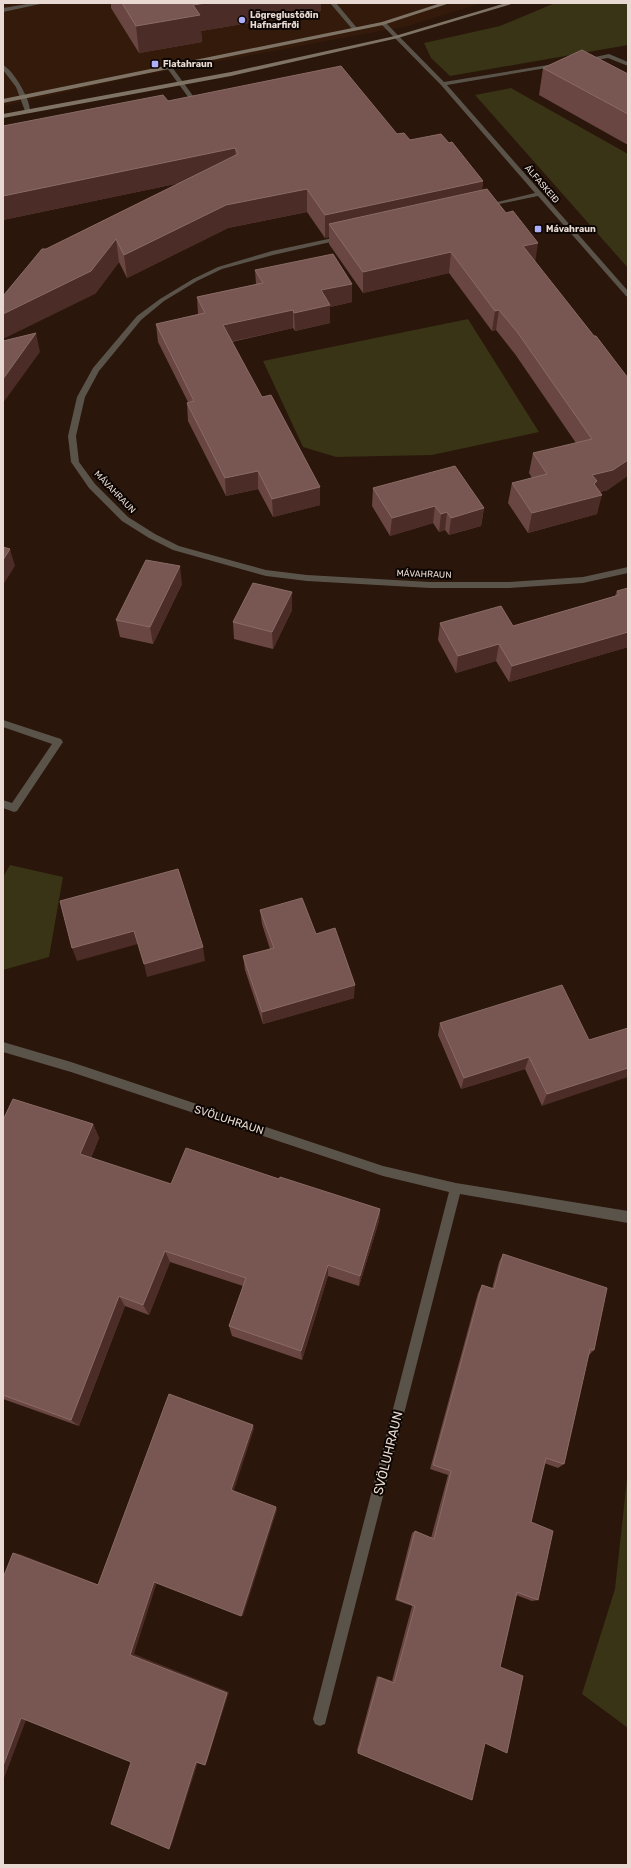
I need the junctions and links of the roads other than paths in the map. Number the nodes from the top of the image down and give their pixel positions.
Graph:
1 (42, 3) edge
2 (333, 3) edge
3 (447, 3) edge
4 (512, 3) edge
5 (3, 10) edge
6 (383, 24) junction
7 (355, 29) junction
8 (396, 37) junction
9 (579, 61) edge
10 (564, 63) edge
11 (628, 64) edge
12 (3, 67) edge
13 (170, 68) junction
14 (181, 83) junction
15 (443, 84) junction
16 (23, 97) junction
17 (193, 100) edge
18 (3, 101) edge
19 (28, 111) junction
20 (3, 116) edge
21 (540, 194) junction
22 (479, 208) edge
23 (348, 237) edge
24 (628, 295) edge
25 (628, 570) edge
26 (3, 723) edge
27 (3, 804) edge
28 (3, 1047) edge
29 (456, 1188) junction
30 (628, 1217) edge
31 (320, 1719) dead end

1 - 5 street
2 - 7 street
3 - 6 street
4 - 8 street
6 - 7 street
6 - 8 street, ÁLFASKEIÐ
7 - 13 street
8 - 14 street
8 - 15 street, ÁLFASKEIÐ
9 - 11 street
10 - 15 street
12 - 16 street
13 - 14 street
13 - 16 street
14 - 17 street
14 - 19 street
15 - 21 street, ÁLFASKEIÐ
16 - 18 street
16 - 19 street
19 - 20 street
21 - 22 street
21 - 24 street, ÁLFASKEIÐ
23 - 25 street, MÁVAHRAUN
26 - 27 street
28 - 29 street, SVÖLUHRAUN
29 - 30 street, SVÖLUHRAUN
29 - 31 street, SVÖLUHRAUN

